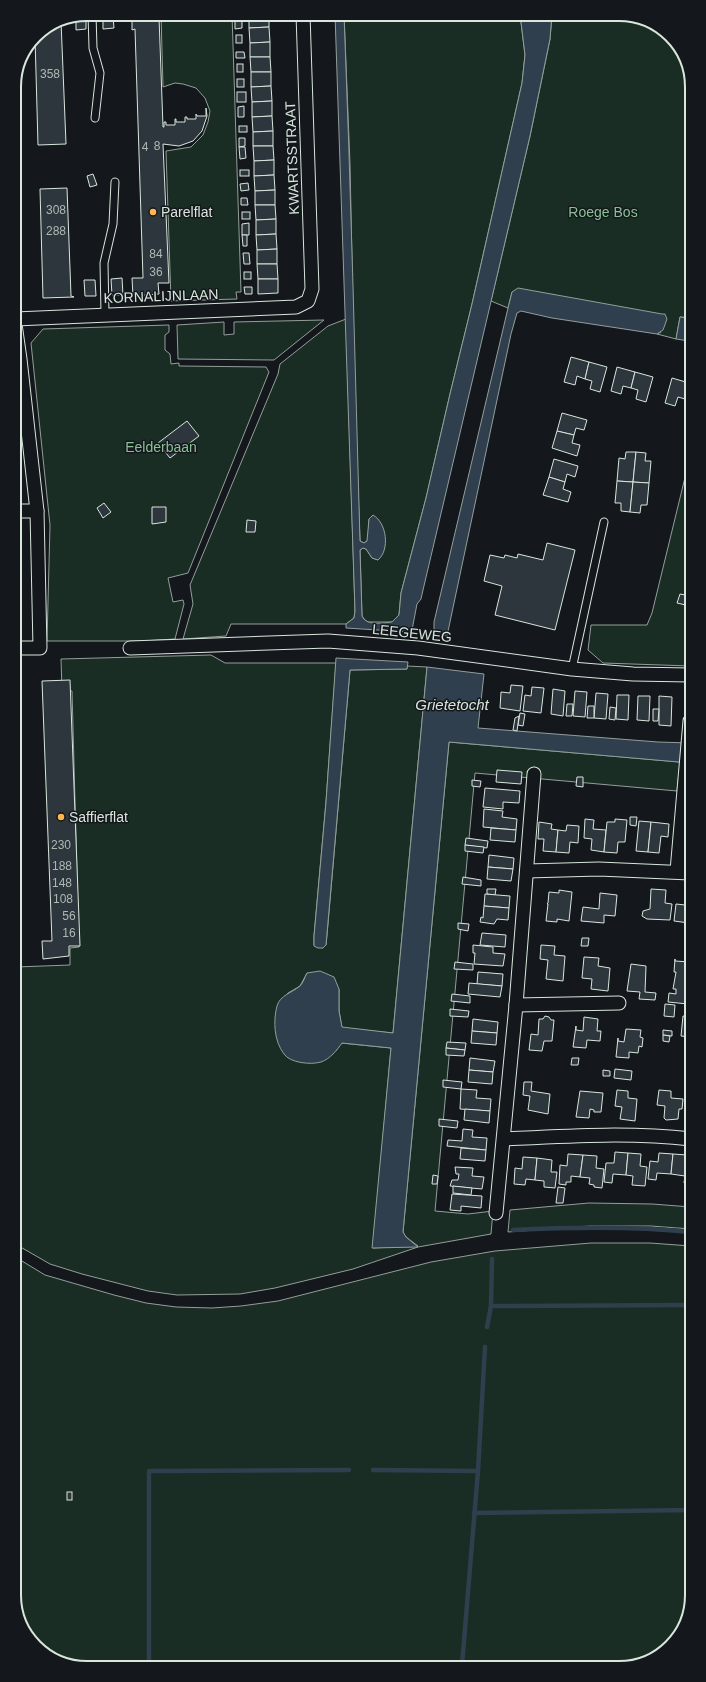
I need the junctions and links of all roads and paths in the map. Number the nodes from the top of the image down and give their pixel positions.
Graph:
1 (92, 21) edge
2 (303, 21) edge
3 (95, 118) dead end
4 (115, 182) dead end
5 (308, 301) joint
6 (105, 314) junction
7 (21, 319) edge
8 (21, 368) edge
9 (21, 511) edge
10 (37, 511) junction
11 (604, 522) dead end
12 (21, 648) edge
13 (130, 648) dead end
14 (572, 669) junction
15 (685, 675) edge
16 (534, 774) dead end
17 (685, 780) edge
18 (527, 871) junction
19 (684, 872) edge
20 (618, 1003) dead end
21 (516, 1006) junction
22 (685, 1139) edge
23 (504, 1140) junction
24 (496, 1213) dead end

1 - 3 lane
2 - 5 street, KWARTSSTRAAT
4 - 6 lane
5 - 6 street, KORNALIJNLAAN
6 - 7 street, KORNALIJNLAAN
8 - 10 street
9 - 10 street
10 - 12 street
11 - 14 lane
13 - 14 street, LEEGEWEG
14 - 15 street, LEEGEWEG
16 - 18 street
17 - 19 street
18 - 19 street
18 - 21 street
20 - 21 street
21 - 23 street
22 - 23 street
23 - 24 street

